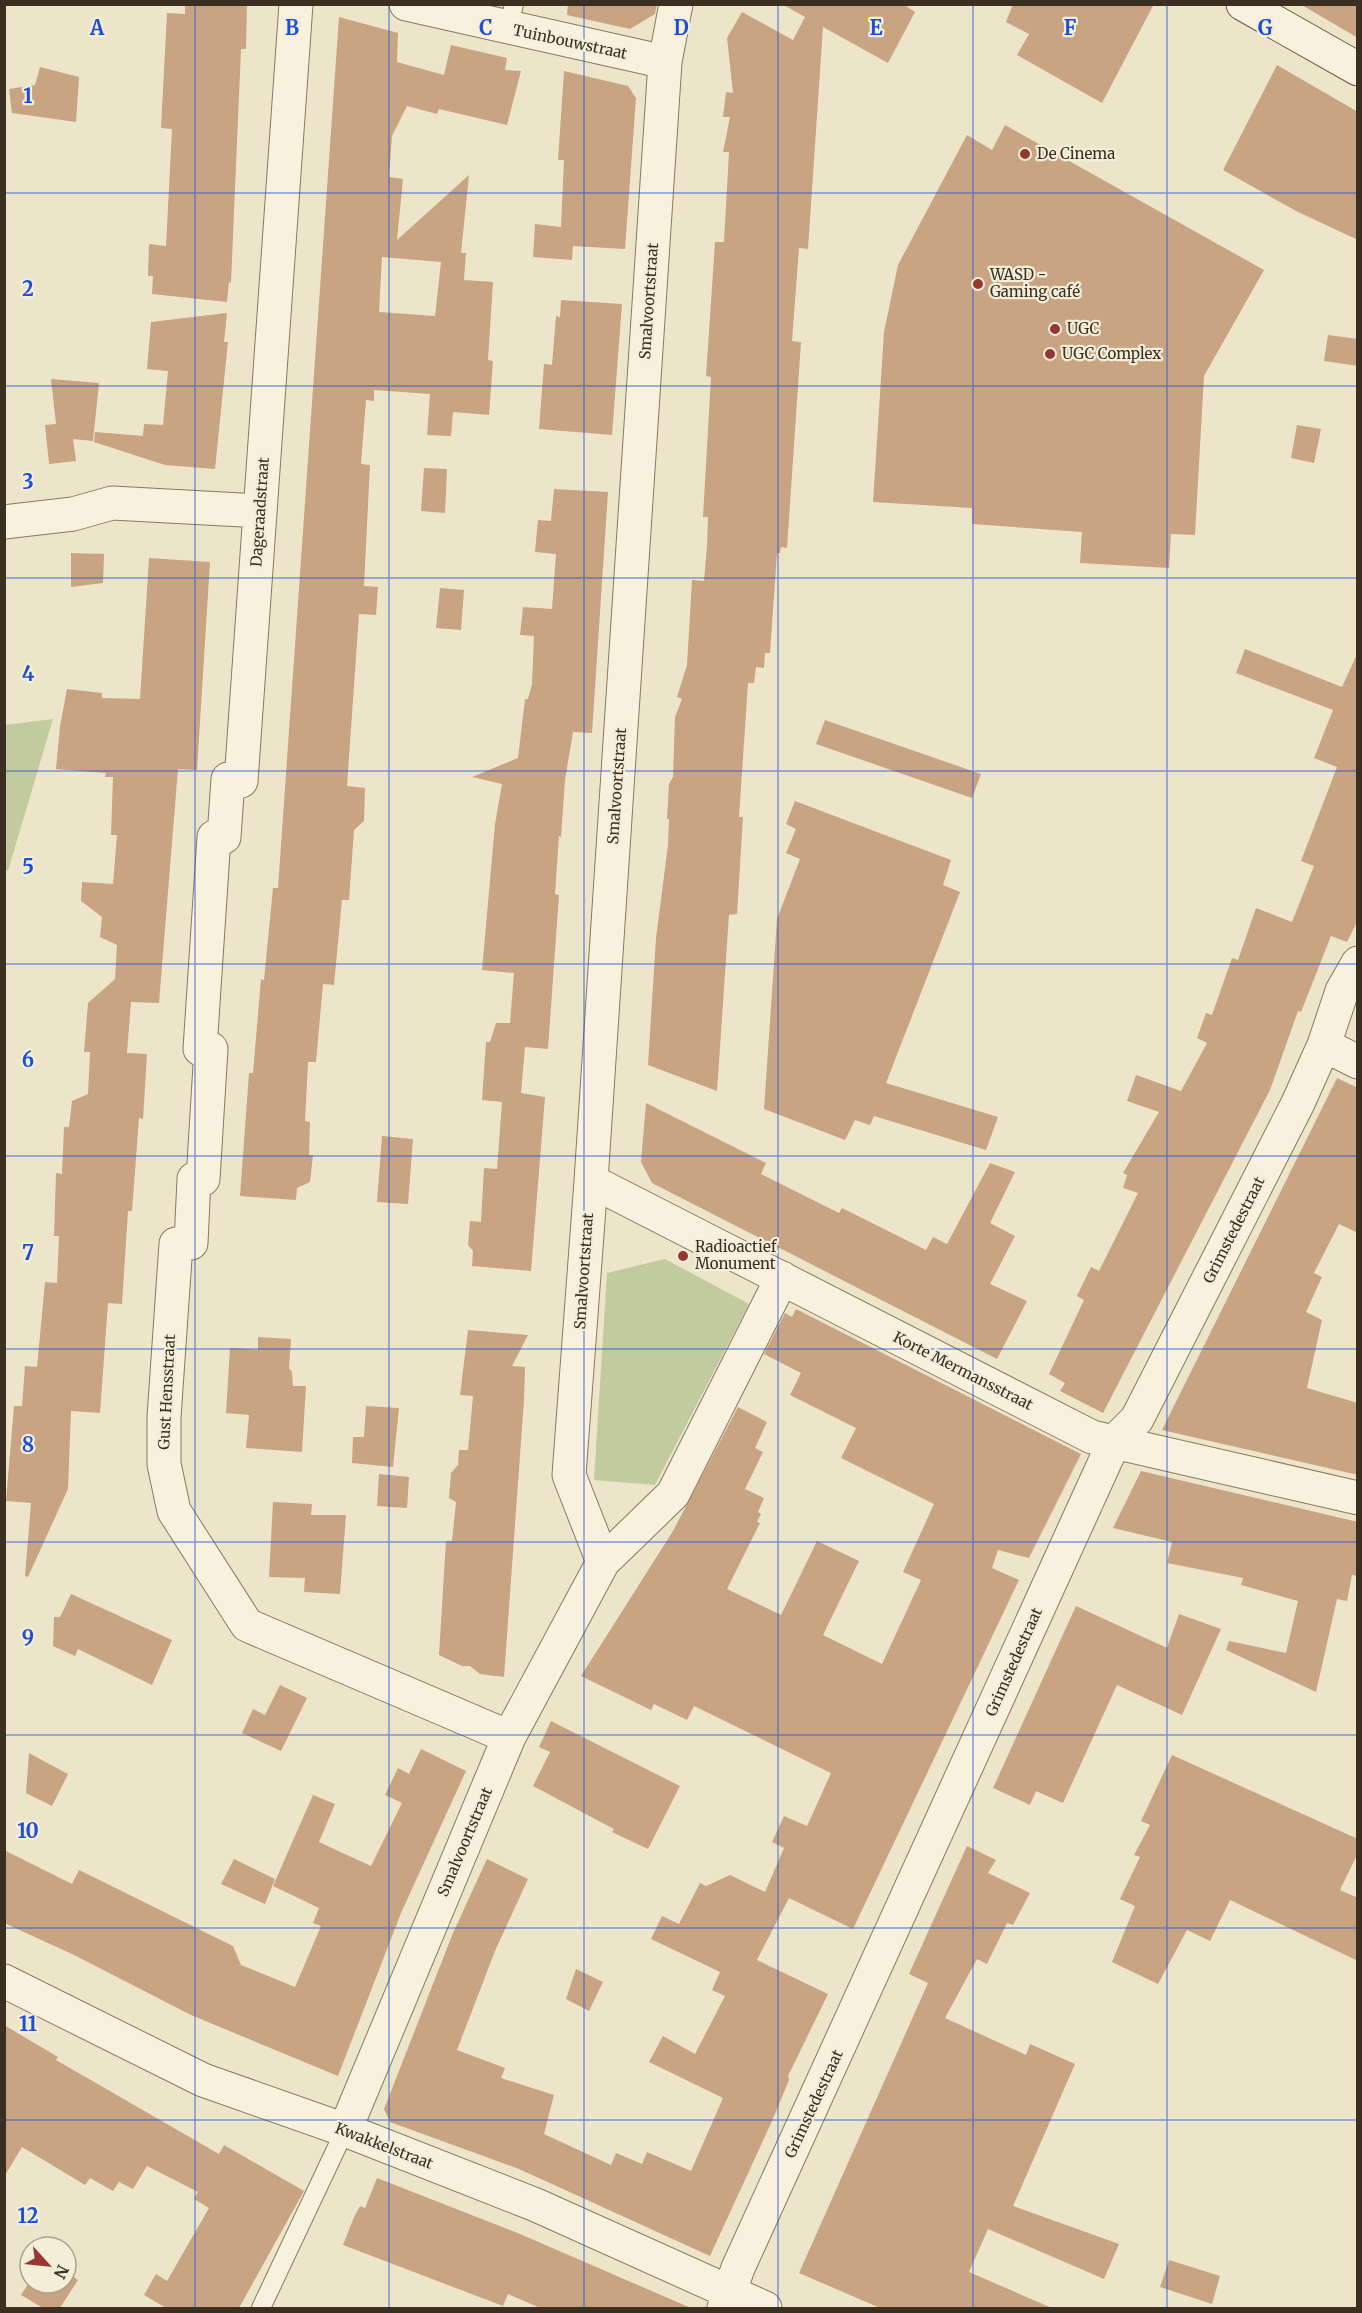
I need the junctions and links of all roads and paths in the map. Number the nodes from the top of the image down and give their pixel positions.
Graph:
1 (296, 4) edge
2 (406, 4) edge
3 (676, 4) edge
4 (1243, 4) edge
5 (511, 17) edge
6 (664, 62) junction
7 (1358, 69) edge
8 (260, 511) junction
9 (4, 522) edge
10 (1358, 963) edge
11 (203, 994) joint
12 (1324, 1045) junction
13 (1358, 1062) edge
14 (591, 1182) junction
15 (782, 1278) junction
16 (1114, 1442) junction
17 (1358, 1498) edge
18 (603, 1562) junction
19 (509, 1737) junction
20 (4, 1981) edge
21 (345, 2130) junction
22 (727, 2300) edge
23 (261, 2308) edge
24 (765, 2308) edge

1 - 8 street, Dageraadstraat
2 - 5 street, Tuinbouwstraat
3 - 6 street, Smalvoortstraat
4 - 7 street
5 - 6 street, Tuinbouwstraat
6 - 14 street, Smalvoortstraat
8 - 9 street
8 - 11 street, Dageraadstraat
10 - 12 street, Grimstedestraat
11 - 19 street, Gust Hensstraat
12 - 13 street
12 - 16 street, Grimstedestraat
14 - 15 street, Korte Mermansstraat
14 - 18 street, Smalvoortstraat
15 - 16 street, Korte Mermansstraat
15 - 18 street, Smalvoortstraat
16 - 17 street, Korte Mermansstraat
16 - 22 street, Grimstedestraat
18 - 19 street, Smalvoortstraat
19 - 21 street, Smalvoortstraat
20 - 21 street, Kwakkelstraat
21 - 22 street, Kwakkelstraat
21 - 23 lane
22 - 24 street, Kwakkelstraat

